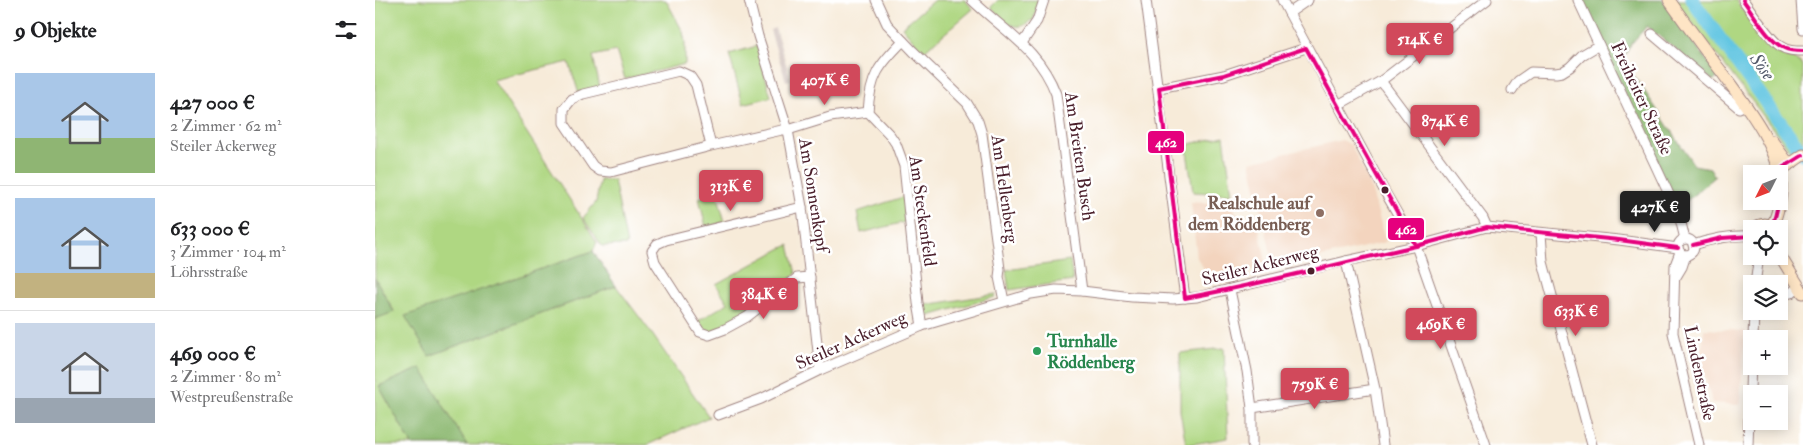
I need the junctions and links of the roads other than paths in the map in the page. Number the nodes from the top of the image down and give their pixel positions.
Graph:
1 (749, 0) edge
2 (876, 0) edge
3 (972, 0) edge
4 (1044, 0) edge
5 (1146, 0) edge
6 (1282, 0) edge
7 (1308, 0) edge
8 (1487, 0) edge
9 (1578, 0) edge
10 (1669, 0) edge
11 (1743, 0) edge
12 (1801, 0) edge
13 (1289, 13) junction
14 (1803, 29) edge
15 (1652, 34) dead end
16 (903, 41) junction
17 (1021, 42) junction
18 (1599, 45) junction
19 (1306, 48) junction
20 (1803, 51) edge
21 (1381, 81) junction
22 (1159, 88) junction
23 (1512, 90) dead end
24 (1338, 105) junction
25 (1745, 105) junction
26 (868, 112) junction
27 (1759, 127) junction
28 (788, 130) junction
29 (711, 146) junction
30 (1797, 160) edge
31 (1777, 165) edge
32 (1788, 172) edge
33 (802, 207) junction
34 (1487, 227) junction
35 (1541, 233) junction
36 (1743, 235) edge
37 (1689, 242) junction
38 (1416, 246) junction
39 (1681, 251) junction
40 (1346, 261) junction
41 (1785, 265) edge
42 (810, 277) junction
43 (1082, 290) junction
44 (1230, 290) junction
45 (1800, 290) edge
46 (1788, 294) edge
47 (1185, 298) junction
48 (1004, 301) junction
49 (922, 326) junction
50 (820, 370) junction
51 (1751, 375) edge
52 (1375, 389) junction
53 (1252, 408) junction
54 (718, 414) dead end
55 (1252, 445) edge
56 (1383, 445) edge
57 (1486, 445) edge
58 (1592, 445) edge
59 (1699, 445) edge
60 (1748, 445) edge

1 - 28 street, Am Sonnenkopf
2 - 16 street, Am Hellenberg
3 - 17 street, Am Breiten Busch
4 - 17 street
5 - 22 street
6 - 13 street
7 - 13 street
8 - 21 street
9 - 18 street, Freiheiter Straße
10 - 25 main road
11 - 20 street
12 - 14 street
13 - 19 street
15 - 25 street
16 - 26 street
16 - 48 street, Am Hellenberg
17 - 43 street, Am Breiten Busch
18 - 23 street
18 - 37 street, Freiheiter Straße
19 - 22 street
19 - 24 street
21 - 24 street
21 - 34 street
22 - 47 street
24 - 38 street
25 - 27 main road
26 - 28 street
26 - 49 street, Am Steckenfeld
27 - 30 main road
27 - 31 main road
28 - 29 street
28 - 33 street, Am Sonnenkopf
29 - 29 street
30 - 32 main road
33 - 42 street, Am Sonnenkopf
33 - 42 street
34 - 35 street, Steiler Ackerweg
34 - 38 street, Steiler Ackerweg
35 - 39 street, Steiler Ackerweg
35 - 58 street
36 - 37 street
37 - 39 street
37 - 39 street
38 - 40 street, Steiler Ackerweg
38 - 57 street
39 - 59 street, Lindenstraße
40 - 44 street, Steiler Ackerweg
40 - 52 street
41 - 45 main road
42 - 50 street, Am Sonnenkopf
43 - 47 street, Steiler Ackerweg
43 - 48 street, Steiler Ackerweg
44 - 47 street, Steiler Ackerweg
44 - 53 street
45 - 46 street
48 - 49 street, Steiler Ackerweg
49 - 50 street, Steiler Ackerweg
50 - 54 street, Steiler Ackerweg
51 - 60 street
52 - 53 street
52 - 56 street
53 - 55 street

